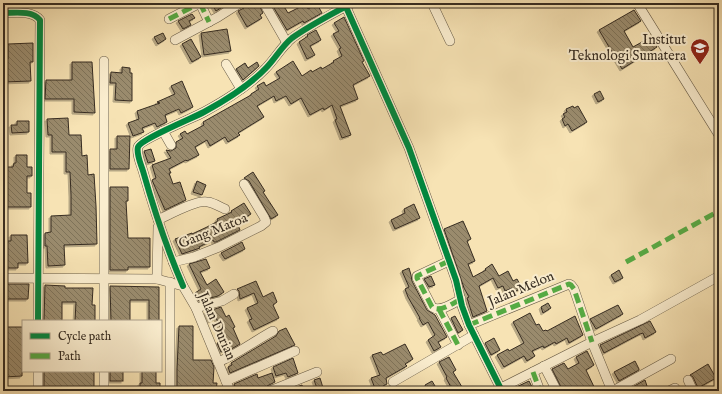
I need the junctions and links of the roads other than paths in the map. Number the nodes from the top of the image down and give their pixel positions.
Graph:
1 (200, 3) edge
2 (240, 3) edge
3 (264, 3) edge
4 (432, 3) edge
5 (638, 3) edge
6 (644, 3) edge
7 (349, 5) edge
8 (3, 13) edge
9 (169, 19) dead end
10 (209, 22) junction
11 (175, 40) dead end
12 (450, 41) dead end
13 (286, 43) junction
14 (104, 61) dead end
15 (226, 64) dead end
16 (241, 89) junction
17 (719, 125) edge
18 (163, 131) junction
19 (719, 135) edge
20 (171, 145) dead end
21 (244, 184) dead end
22 (225, 210) dead end
23 (158, 220) junction
24 (449, 261) junction
25 (173, 262) junction
26 (719, 276) edge
27 (3, 278) edge
28 (39, 278) junction
29 (105, 278) junction
30 (157, 278) junction
31 (170, 282) junction
32 (183, 286) junction
33 (234, 294) dead end
34 (460, 299) junction
35 (196, 308) junction
36 (439, 309) junction
37 (38, 320) edge
38 (104, 320) edge
39 (470, 326) junction
40 (273, 331) dead end
41 (474, 335) junction
42 (592, 342) junction
43 (458, 345) junction
44 (295, 351) dead end
45 (671, 359) dead end
46 (218, 362) junction
47 (544, 366) junction
48 (38, 372) edge
49 (104, 372) edge
50 (317, 372) dead end
51 (532, 372) junction
52 (688, 380) dead end
53 (226, 381) junction
54 (393, 382) dead end
55 (499, 390) edge
56 (38, 391) edge
57 (104, 391) edge
58 (170, 391) edge
59 (230, 391) edge
60 (270, 391) edge
61 (540, 391) edge
62 (557, 391) edge
63 (612, 391) edge
64 (693, 391) edge

1 - 9 street
1 - 10 street
2 - 10 street
3 - 13 street
4 - 12 street
5 - 19 street
6 - 17 street
7 - 13 street
7 - 24 street
8 - 28 street
10 - 11 street
13 - 16 street
14 - 29 street
15 - 16 street
16 - 18 street
18 - 20 street
18 - 23 street
21 - 25 street, Gang Matoa
22 - 23 street
23 - 25 street
23 - 30 street
24 - 34 street
24 - 36 street
25 - 32 street
26 - 42 street
27 - 28 street, Jalan Durian
28 - 29 street, Jalan Durian
28 - 37 street
29 - 30 street, Jalan Durian
29 - 38 street
30 - 31 street, Jalan Durian
31 - 32 street, Jalan Durian
31 - 58 street
32 - 35 street, Jalan Durian
33 - 35 street
34 - 36 street
34 - 39 street
35 - 46 street, Jalan Durian
36 - 43 street
39 - 41 street
39 - 42 street, Jalan Melon
40 - 46 street
41 - 43 street
41 - 55 street
42 - 47 street
42 - 63 street
43 - 54 street
44 - 53 street
45 - 63 street
46 - 53 street, Jalan Durian
47 - 51 street
47 - 62 street
48 - 56 street
49 - 57 street
50 - 60 street
51 - 55 street
51 - 61 street
52 - 64 street
53 - 59 street, Jalan Durian

